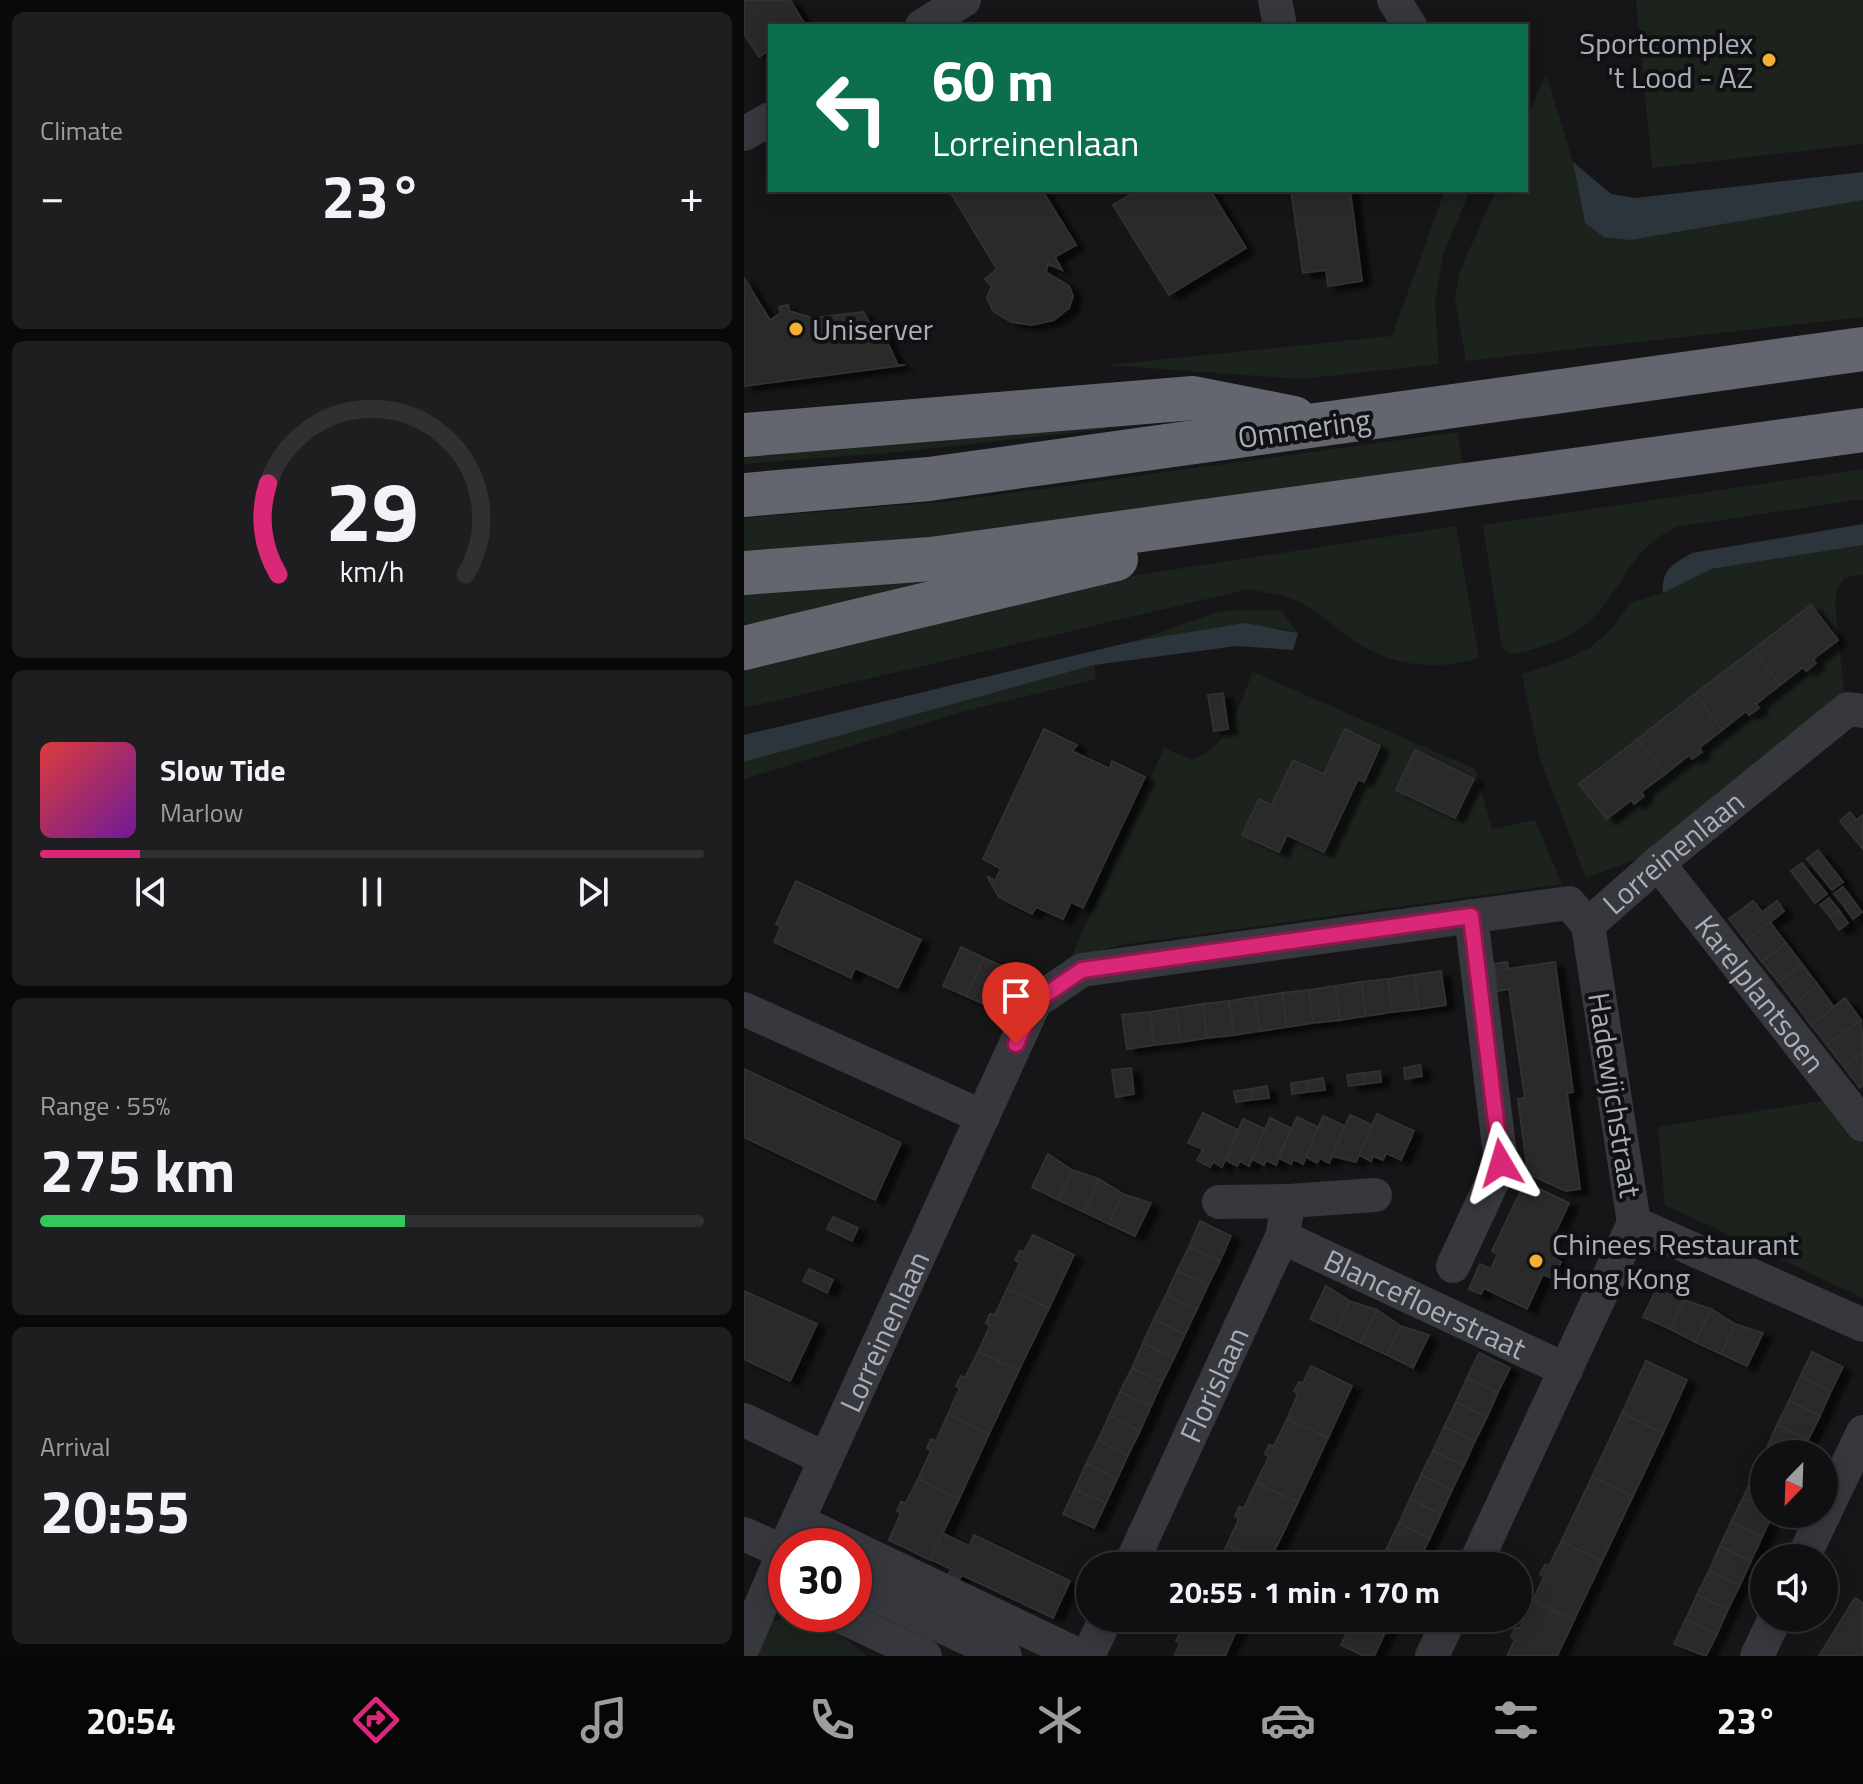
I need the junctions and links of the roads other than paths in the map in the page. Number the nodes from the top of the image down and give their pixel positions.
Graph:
1 (964, 0) edge
2 (1275, 0) edge
3 (1394, 0) edge
4 (925, 24) edge
5 (1280, 24) edge
6 (1409, 24) edge
7 (768, 120) edge
8 (744, 134) edge
9 (1863, 349) edge
10 (1332, 425) junction
11 (1863, 430) edge
12 (744, 435) edge
13 (744, 495) edge
14 (1364, 500) junction
15 (744, 573) edge
16 (744, 648) edge
17 (1863, 711) edge
18 (1658, 863) junction
19 (1471, 916) junction
20 (1588, 925) junction
21 (744, 1009) edge
22 (983, 1117) junction
23 (1863, 1125) edge
24 (1375, 1195) dead end
25 (1289, 1201) junction
26 (1219, 1202) dead end
27 (1634, 1223) junction
28 (1282, 1237) junction
29 (1453, 1266) dead end
30 (1863, 1325) edge
31 (1566, 1370) junction
32 (744, 1420) edge
33 (1863, 1432) edge
34 (826, 1459) junction
35 (1838, 1485) edge
36 (794, 1528) edge
37 (744, 1534) edge
38 (768, 1550) edge
39 (1136, 1552) edge
40 (1481, 1552) edge
41 (872, 1557) edge
42 (768, 1587) edge
43 (872, 1593) edge
44 (872, 1631) edge
45 (1099, 1632) edge
46 (1443, 1632) edge
47 (1768, 1632) edge
48 (744, 1645) edge
49 (925, 1656) edge
50 (1005, 1656) edge
51 (1080, 1656) edge
52 (1088, 1656) edge
53 (1432, 1656) edge
54 (1757, 1656) edge

1 - 4 street
2 - 5 street
3 - 6 street
7 - 8 street
9 - 10 highway, Ommering
10 - 12 highway
10 - 13 highway, Ommering
11 - 14 highway
14 - 15 highway
14 - 16 highway
17 - 18 street, Lorreinenlaan
18 - 20 street, Lorreinenlaan
18 - 23 street, Karelplantsoen
19 - 20 street, Lorreinenlaan
19 - 22 street, Lorreinenlaan
19 - 29 street
20 - 27 street, Hadewijchstraat
21 - 22 street
22 - 34 street, Lorreinenlaan
24 - 25 street
25 - 26 street
25 - 28 street, Florislaan
27 - 30 street
27 - 31 street, Hadewijchstraat
28 - 31 street, Blancefloerstraat
28 - 39 street, Florislaan
31 - 40 street, Hadewijchstraat
32 - 34 street
33 - 35 street
34 - 36 street, Lorreinenlaan
37 - 38 street
41 - 51 street
42 - 48 street, Lorreinenlaan
43 - 50 street
44 - 49 street
45 - 52 street
46 - 53 street
47 - 54 street

